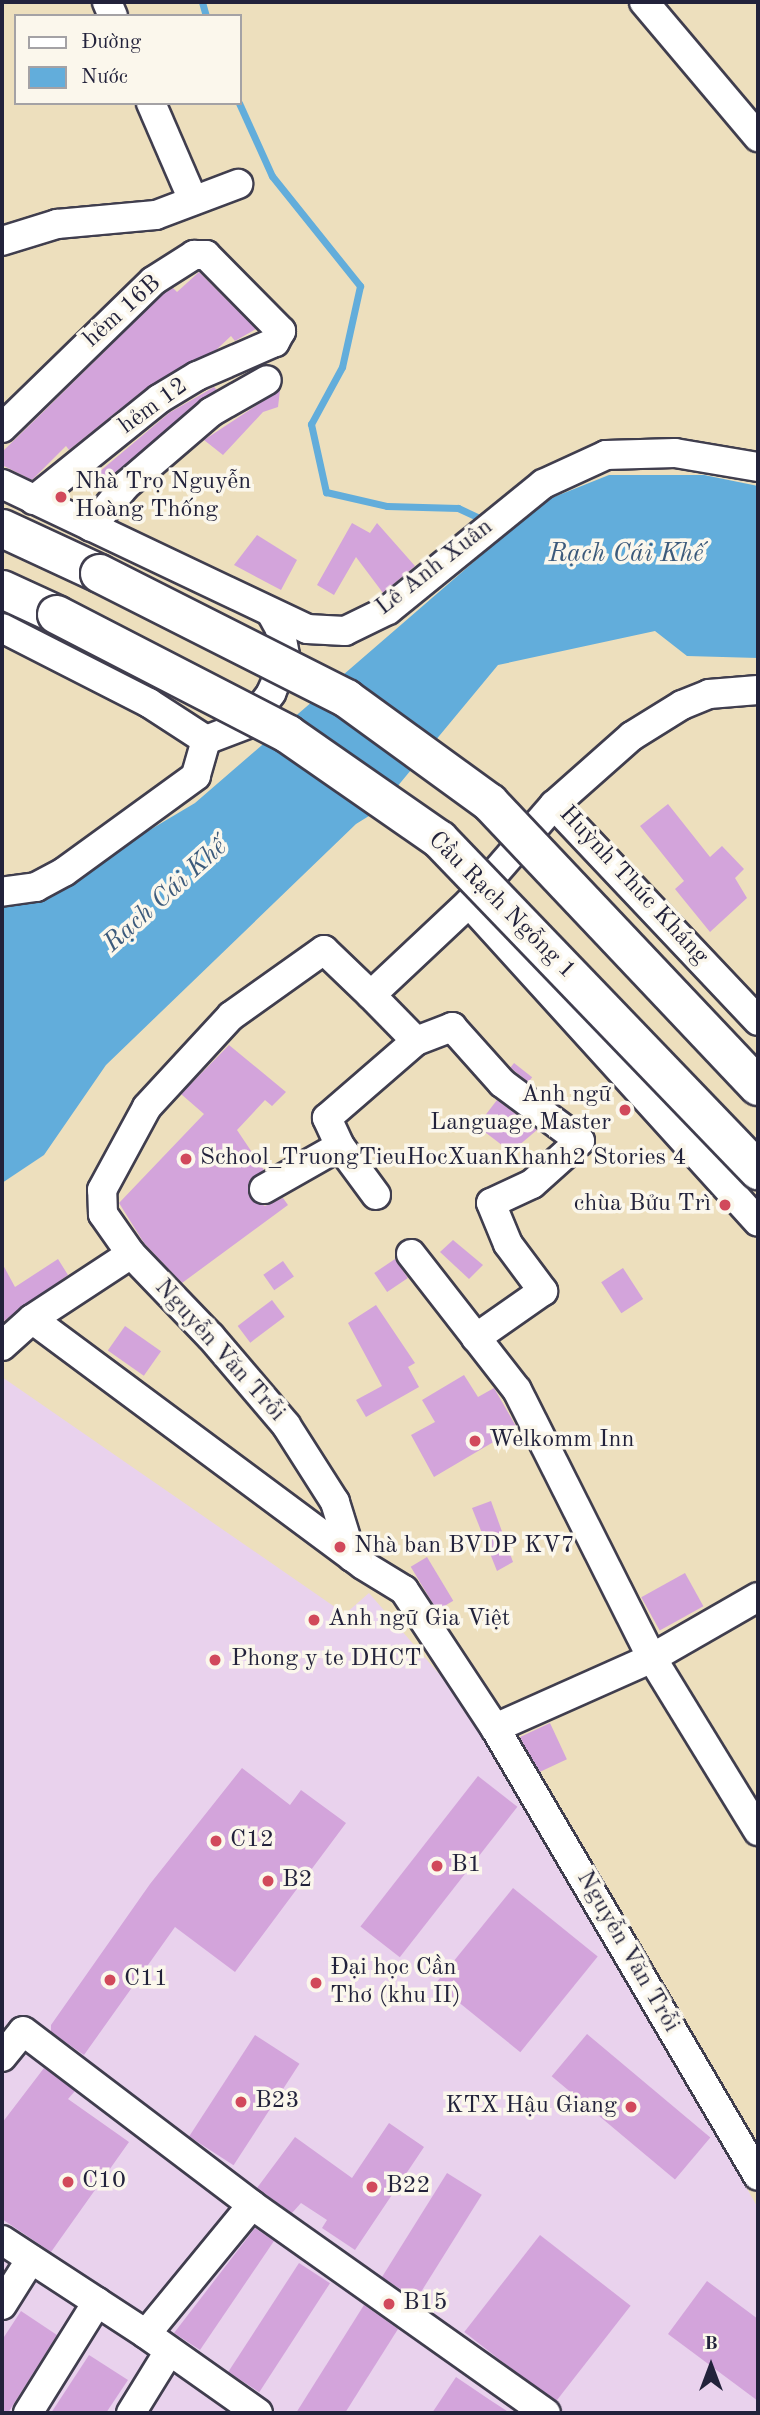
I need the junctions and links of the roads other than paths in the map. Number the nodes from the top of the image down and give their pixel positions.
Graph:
1 (644, 2) edge
2 (152, 105) edge
3 (758, 137) edge
4 (238, 184) dead end
5 (193, 200) junction
6 (2, 242) edge
7 (281, 331) joint
8 (267, 380) dead end
9 (2, 428) edge
10 (758, 467) edge
11 (2, 484) edge
12 (34, 500) junction
13 (2, 527) edge
14 (91, 527) junction
15 (2, 589) edge
16 (271, 613) junction
17 (2, 628) edge
18 (758, 690) edge
19 (206, 740) junction
20 (554, 805) junction
21 (2, 892) edge
22 (469, 903) junction
23 (372, 995) junction
24 (758, 1021) edge
25 (416, 1041) junction
26 (758, 1086) edge
27 (341, 1146) junction
28 (758, 1170) edge
29 (264, 1189) dead end
30 (376, 1195) dead end
31 (758, 1222) edge
32 (131, 1254) junction
33 (411, 1254) dead end
34 (33, 1319) junction
35 (476, 1338) junction
36 (2, 1346) edge
37 (352, 1557) junction
38 (758, 1597) edge
39 (652, 1658) junction
40 (495, 1728) junction
41 (758, 1831) edge
42 (2, 2057) edge
43 (758, 2176) edge
44 (252, 2205) junction
45 (2, 2240) edge
46 (31, 2259) junction
47 (97, 2302) junction
48 (2, 2305) edge
49 (146, 2334) junction
50 (168, 2353) junction
51 (229, 2405) edge
52 (28, 2413) edge
53 (131, 2413) edge
54 (258, 2413) edge
55 (546, 2413) edge

1 - 3 street
2 - 5 street
4 - 5 street
5 - 6 street
7 - 9 street, hẻm 16B
7 - 12 street, hẻm 12
8 - 14 street
10 - 16 street, Lê Anh Xuân
11 - 12 street, Lê Anh Xuân
12 - 14 street, Lê Anh Xuân
13 - 26 main road, bridge
14 - 16 street, Lê Anh Xuân
15 - 28 main road, Cầu Rạch Ngỗng 1, bridge
16 - 19 street
17 - 19 street
18 - 20 street, Huỳnh Thúc Kháng
19 - 21 street
20 - 22 street
20 - 24 street, Huỳnh Thúc Kháng
22 - 23 street
22 - 31 street
23 - 25 street
23 - 32 street, Nguyễn Văn Trỗi
25 - 27 street
25 - 35 street
27 - 29 street
27 - 30 street
32 - 34 street
32 - 37 street, Nguyễn Văn Trỗi
33 - 35 street
34 - 36 street
34 - 37 street, Nguyễn Văn Trỗi
35 - 39 street
37 - 40 street, Nguyễn Văn Trỗi
38 - 39 street
39 - 40 street
39 - 41 street
40 - 43 street, Nguyễn Văn Trỗi
42 - 44 street
44 - 49 street
44 - 55 street
45 - 46 street
46 - 47 street
46 - 48 street
47 - 49 street
47 - 52 street
49 - 50 street
50 - 51 street
50 - 53 street
51 - 54 street

